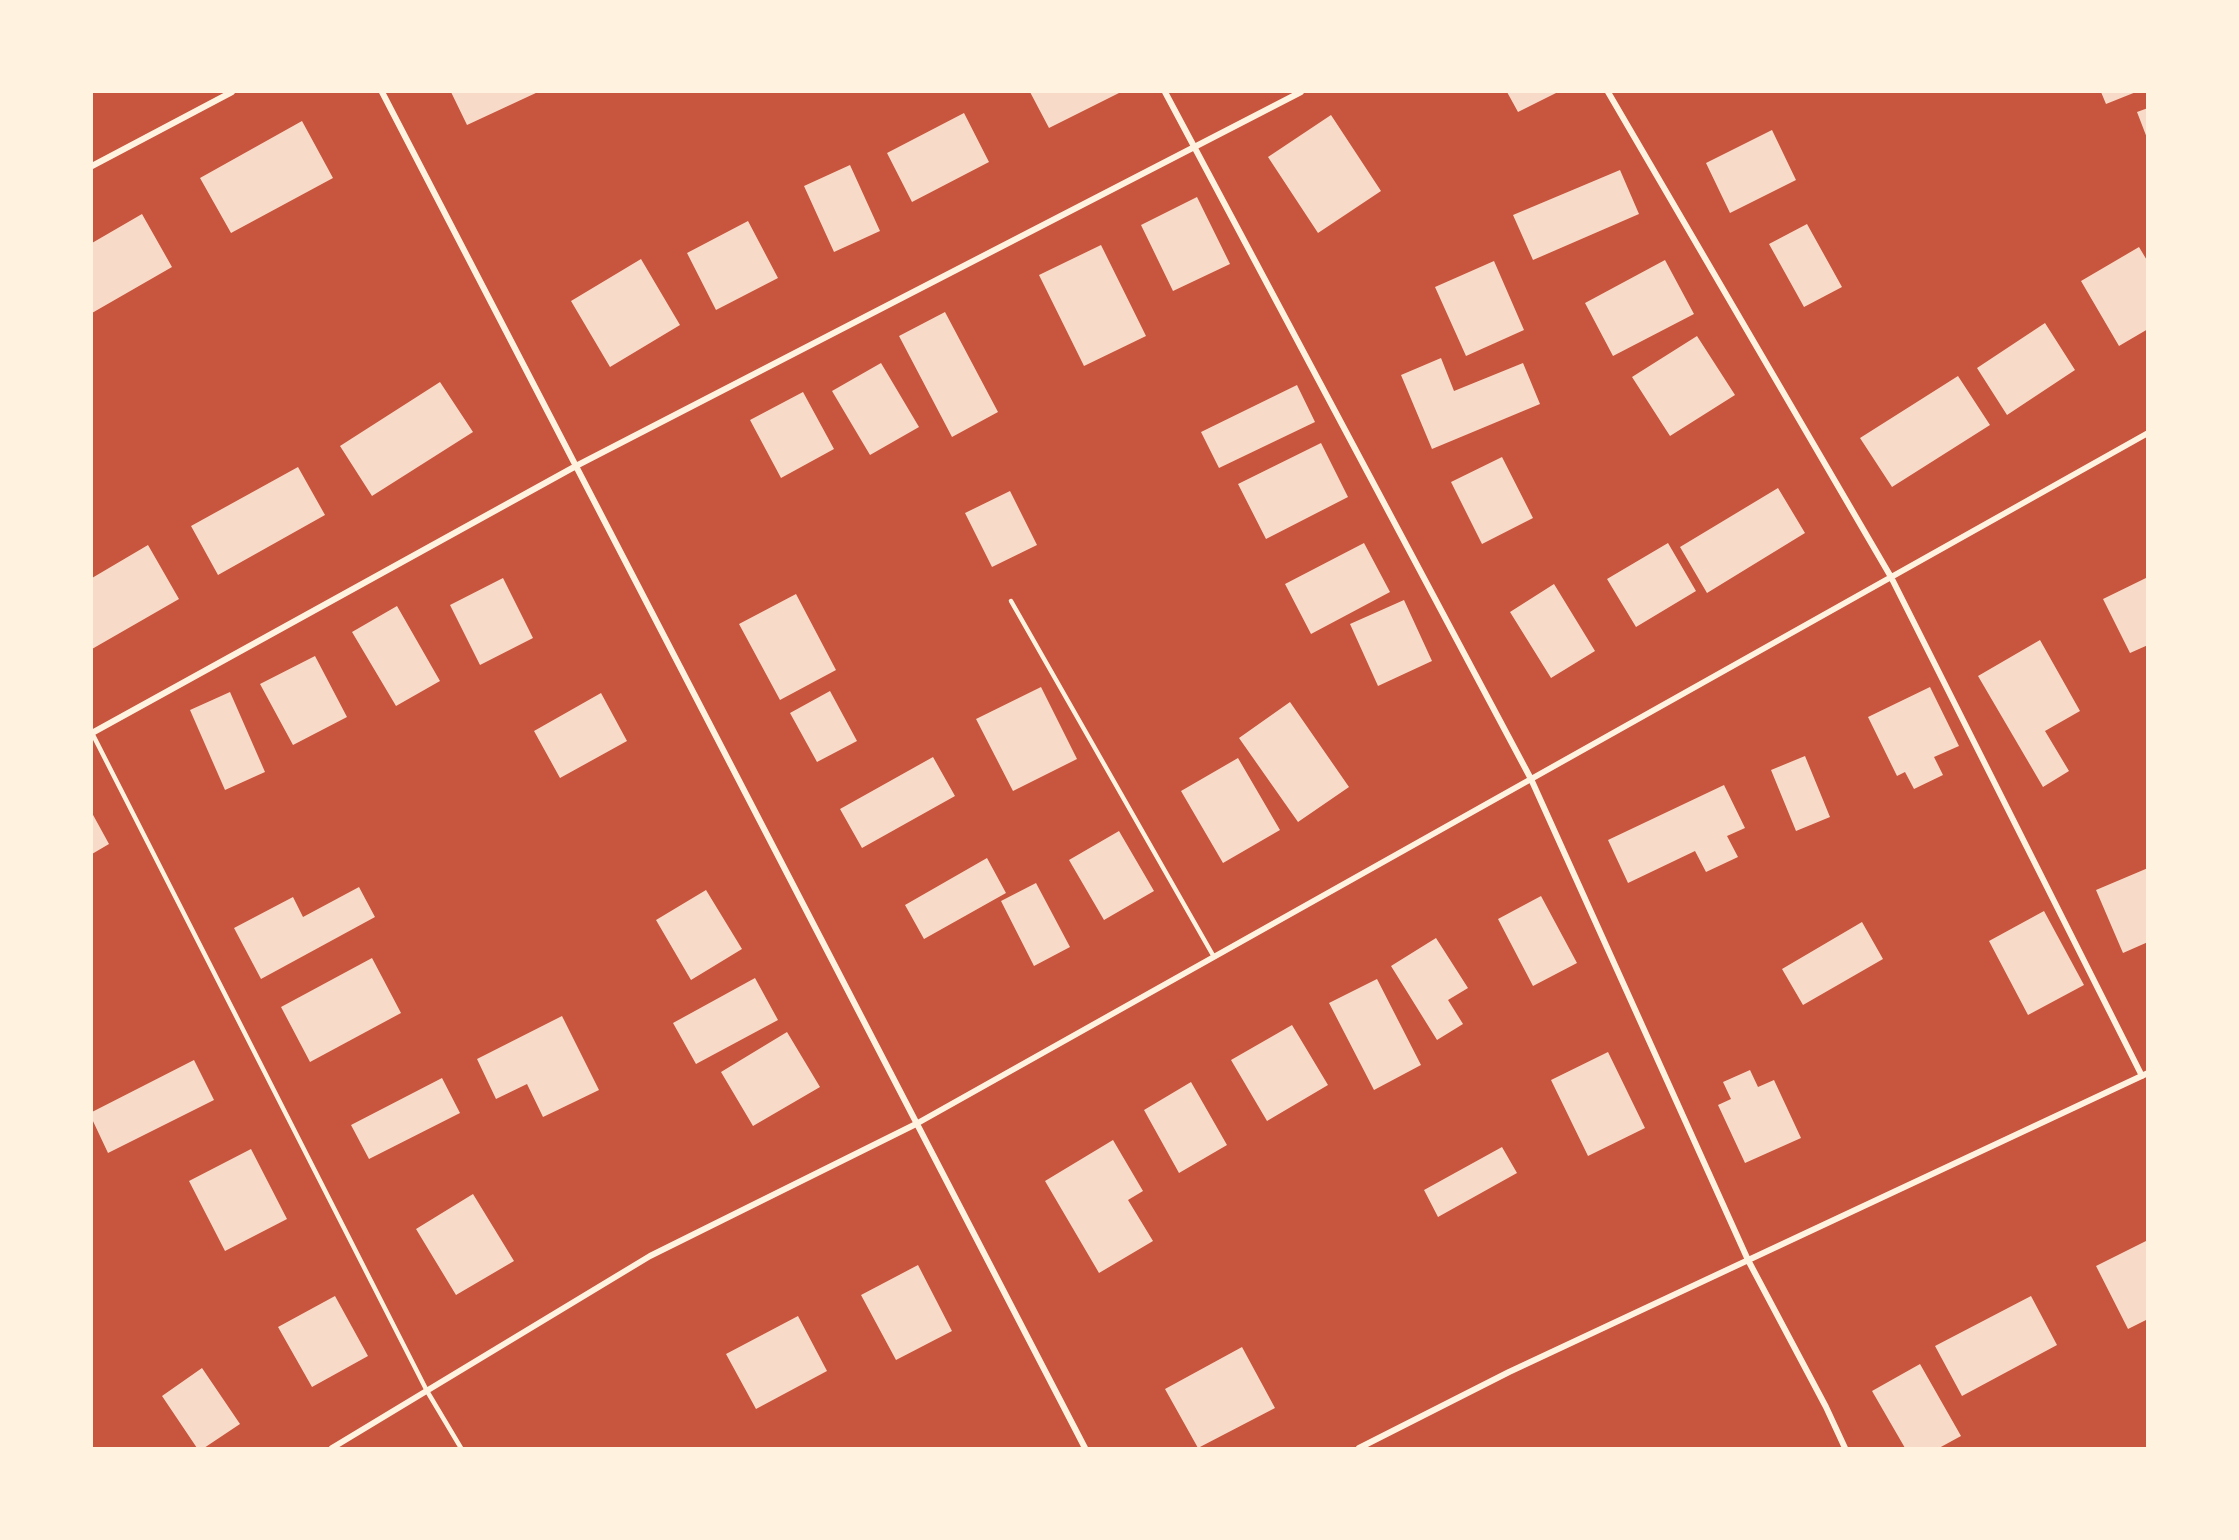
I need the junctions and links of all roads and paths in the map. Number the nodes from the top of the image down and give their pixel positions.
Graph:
1 (232, 92) edge
2 (382, 92) edge
3 (1165, 92) edge
4 (1301, 92) edge
5 (1608, 92) edge
6 (1195, 146) junction
7 (92, 166) edge
8 (2148, 433) edge
9 (576, 466) junction
10 (1891, 577) junction
11 (1011, 601) dead end
12 (92, 733) edge
13 (1531, 779) junction
14 (1214, 957) junction
15 (2145, 1075) edge
16 (916, 1124) junction
17 (1748, 1260) junction
18 (427, 1391) junction
19 (332, 1449) edge
20 (461, 1449) edge
21 (1085, 1449) edge
22 (1359, 1449) edge
23 (1845, 1449) edge

1 - 7 street
2 - 9 street
3 - 6 street
4 - 6 street
5 - 10 street
6 - 9 street
6 - 13 street
8 - 10 street
9 - 12 street
9 - 16 street
10 - 13 street
10 - 15 street
11 - 14 lane
12 - 18 lane
13 - 14 street
13 - 17 street
14 - 16 street
15 - 17 street
16 - 18 street
16 - 21 street
17 - 22 street
17 - 23 street
18 - 19 street
18 - 20 lane

